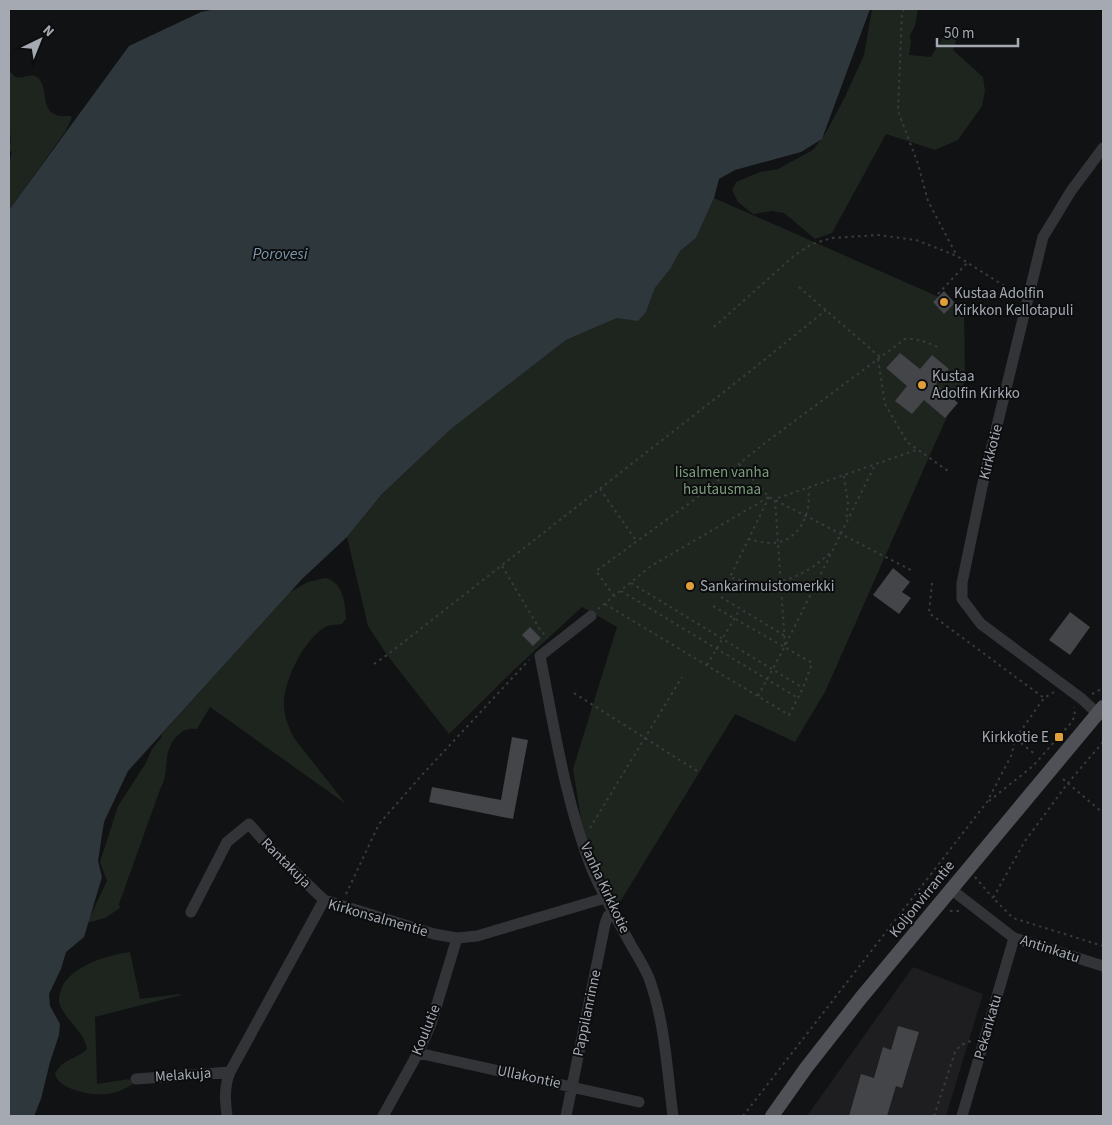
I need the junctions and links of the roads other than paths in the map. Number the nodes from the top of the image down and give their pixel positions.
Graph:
1 (1103, 148) edge
2 (590, 616) road end
3 (1100, 710) edge
4 (952, 890) junction
5 (606, 898) junction
6 (324, 900) junction
7 (191, 912) dead end
8 (613, 912) junction
9 (457, 938) junction
10 (1014, 938) junction
11 (1103, 966) edge
12 (418, 1053) junction
13 (230, 1072) junction
14 (136, 1079) dead end
15 (571, 1087) junction
16 (639, 1102) dead end
17 (227, 1116) edge
18 (383, 1116) edge
19 (566, 1116) edge
20 (673, 1116) edge
21 (772, 1116) edge
22 (962, 1116) edge

1 - 3 street, Kirkkotie
2 - 5 street, Vanha Kirkkotie
3 - 4 main road, Koljonvirrantie
4 - 10 street, Antinkatu
4 - 21 main road, Koljonvirrantie
5 - 8 street, Vanha Kirkkotie
5 - 9 street, Kirkonsalmentie
6 - 7 street, Rantakuja
6 - 9 street, Kirkonsalmentie
6 - 13 street, Kirkonsalmentie
8 - 15 street, Pappilanrinne
8 - 20 street, Vanha Kirkkotie
9 - 12 street, Koulutie
10 - 11 street, Antinkatu
10 - 22 street, Pekankatu
12 - 15 street, Ullakontie
12 - 18 street, Koulutie
13 - 14 street, Melakuja
13 - 17 street, Kirkonsalmentie
15 - 16 street, Ullakontie
15 - 19 street, Pappilanrinne

